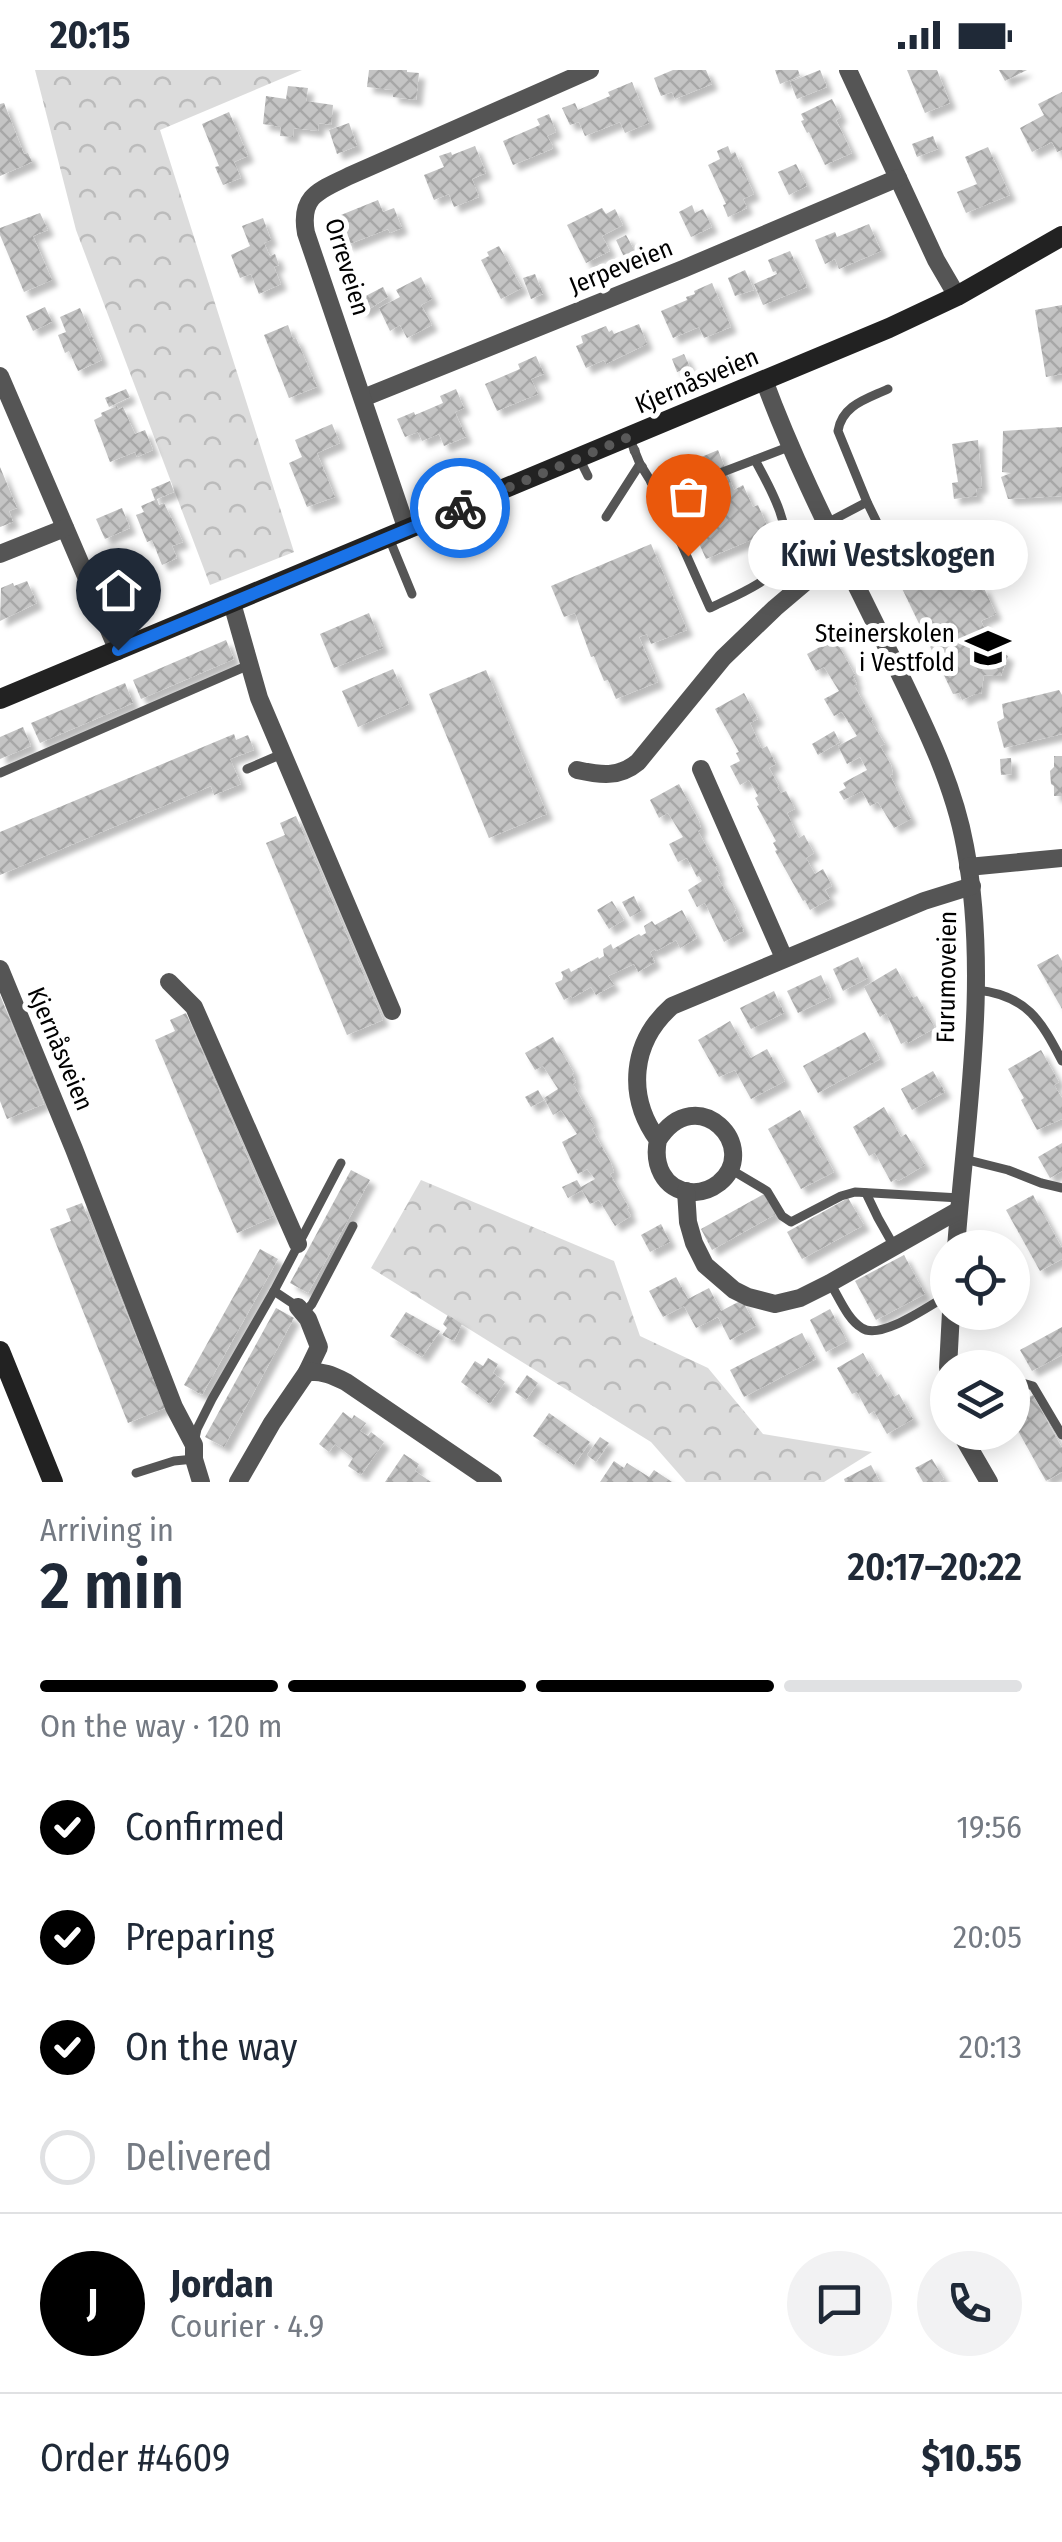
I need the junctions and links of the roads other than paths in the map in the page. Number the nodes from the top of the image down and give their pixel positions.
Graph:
1 (590, 70) edge
2 (848, 70) edge
3 (898, 178) junction
4 (1062, 236) edge
5 (958, 296) junction
6 (0, 376) edge
7 (764, 380) junction
8 (888, 389) dead end
9 (363, 398) junction
10 (629, 437) junction
11 (790, 446) junction
12 (755, 460) junction
13 (640, 464) junction
14 (660, 496) junction
15 (867, 502) junction
16 (606, 517) dead end
17 (828, 523) junction
18 (65, 528) junction
19 (398, 534) junction
20 (885, 539) dead end
21 (841, 552) junction
22 (0, 554) edge
23 (412, 594) dead end
24 (232, 603) junction
25 (118, 650) junction
26 (249, 665) junction
27 (0, 700) edge
28 (282, 754) junction
29 (247, 769) dead end
30 (701, 769) dead end
31 (577, 770) dead end
32 (0, 773) edge
33 (1062, 858) edge
34 (968, 866) junction
35 (972, 886) junction
36 (784, 958) junction
37 (0, 969) edge
38 (168, 982) dead end
39 (976, 990) junction
40 (392, 1012) dead end
41 (1062, 1061) edge
42 (658, 1140) junction
43 (964, 1159) junction
44 (340, 1163) dead end
45 (730, 1169) junction
46 (1062, 1188) edge
47 (686, 1192) junction
48 (866, 1193) junction
49 (959, 1204) junction
50 (353, 1226) dead end
51 (957, 1230) edge
52 (298, 1244) junction
53 (896, 1248) junction
54 (830, 1283) junction
55 (274, 1291) junction
56 (930, 1305) edge
57 (301, 1311) junction
58 (0, 1350) edge
59 (307, 1372) junction
60 (1030, 1385) edge
61 (1062, 1435) edge
62 (970, 1450) edge
63 (194, 1452) junction
64 (136, 1472) dead end
65 (53, 1482) edge
66 (201, 1482) edge
67 (238, 1482) edge
68 (493, 1482) edge
69 (989, 1482) edge

1 - 9 street, Orreveien
2 - 3 street
3 - 5 street
3 - 9 street, Jerpeveien
4 - 5 main road, Kjernåsveien
5 - 7 main road, Kjernåsveien
6 - 18 street
7 - 10 main road, Kjernåsveien
7 - 11 street, Furumoveien
8 - 15 lane
9 - 19 street, Orreveien
10 - 13 lane
10 - 19 main road, Kjernåsveien
11 - 12 lane
11 - 17 street, Furumoveien
12 - 14 lane
12 - 14 lane
13 - 14 lane
13 - 16 lane
15 - 17 lane
15 - 20 lane
17 - 21 street, Furumoveien
18 - 22 street
18 - 25 street
19 - 23 lane
19 - 24 main road, Kjernåsveien
21 - 31 street
21 - 34 street, Furumoveien
24 - 25 main road, Kjernåsveien
24 - 26 street
25 - 27 main road, Kjernåsveien
26 - 28 street
26 - 32 lane
28 - 29 lane
28 - 40 street
30 - 36 street
33 - 34 street
34 - 35 street, Furumoveien
35 - 36 street
35 - 39 street, Furumoveien
36 - 42 street
37 - 63 street, Kjernåsveien
38 - 52 street
39 - 41 lane
39 - 43 street, Furumoveien
42 - 45 street
42 - 47 street
43 - 46 lane
43 - 49 street, Furumoveien
44 - 52 lane
45 - 47 street
45 - 48 lane
47 - 54 street
48 - 49 lane
48 - 53 lane
49 - 51 street, Furumoveien
49 - 53 street
50 - 57 lane
52 - 55 lane
53 - 54 street
54 - 56 lane
55 - 57 lane
55 - 63 lane
57 - 59 street
58 - 65 main road
59 - 67 street
59 - 68 street
60 - 61 lane
62 - 69 street
63 - 64 lane
63 - 66 street, Kjernåsveien

